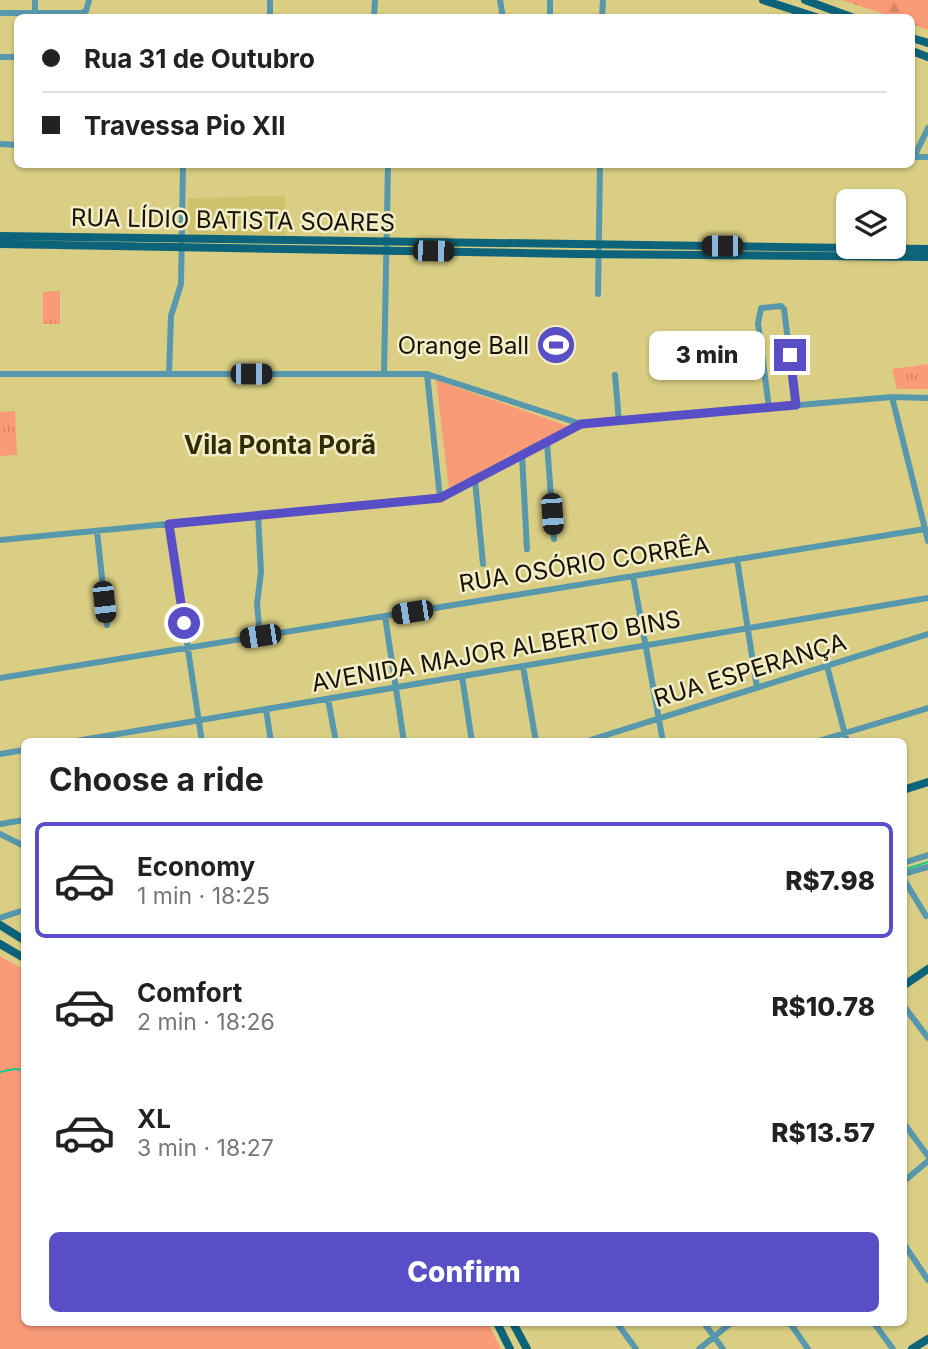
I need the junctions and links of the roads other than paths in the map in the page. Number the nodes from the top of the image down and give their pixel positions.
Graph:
1 (35, 0) edge
2 (89, 0) edge
3 (763, 0) edge
4 (805, 0) edge
5 (833, 10) junction
6 (0, 13) edge
7 (35, 13) junction
8 (806, 14) edge
9 (830, 14) edge
10 (844, 14) edge
11 (928, 128) edge
12 (915, 153) edge
13 (183, 168) edge
14 (388, 168) edge
15 (600, 168) edge
16 (0, 236) edge
17 (52, 241) junction
18 (182, 243) junction
19 (0, 244) edge
20 (599, 244) junction
21 (386, 246) junction
22 (527, 248) junction
23 (651, 250) junction
24 (924, 253) edge
25 (599, 254) junction
26 (598, 294) dead end
27 (0, 374) edge
28 (169, 374) junction
29 (384, 374) junction
30 (427, 374) junction
31 (615, 376) dead end
32 (892, 397) junction
33 (928, 398) edge
34 (796, 405) junction
35 (769, 408) junction
36 (620, 422) junction
37 (581, 424) junction
38 (547, 442) junction
39 (522, 455) junction
40 (475, 480) junction
41 (440, 498) junction
42 (258, 515) junction
43 (169, 524) junction
44 (925, 529) junction
45 (97, 531) junction
46 (554, 539) dead end
47 (0, 540) edge
48 (928, 541) edge
49 (527, 549) dead end
50 (737, 559) junction
51 (483, 564) dead end
52 (634, 576) junction
53 (928, 598) edge
54 (385, 616) junction
55 (107, 625) dead end
56 (748, 628) junction
57 (928, 634) edge
58 (260, 636) junction
59 (646, 646) junction
60 (188, 648) junction
61 (523, 666) junction
62 (827, 666) junction
63 (463, 676) junction
64 (0, 678) edge
65 (396, 688) junction
66 (757, 688) junction
67 (328, 699) junction
68 (928, 708) edge
69 (266, 709) junction
70 (657, 719) junction
71 (198, 720) junction
72 (845, 733) junction
73 (93, 738) edge
74 (201, 738) edge
75 (270, 738) edge
76 (335, 738) edge
77 (403, 738) edge
78 (471, 738) edge
79 (535, 738) edge
80 (596, 738) edge
81 (662, 738) edge
82 (828, 738) edge
83 (846, 738) edge
84 (21, 750) edge
85 (0, 754) edge
86 (928, 782) edge
87 (907, 789) edge
88 (21, 820) edge
89 (0, 824) edge
90 (0, 834) edge
91 (21, 844) edge
92 (928, 855) edge
93 (907, 862) edge
94 (928, 867) edge
95 (907, 875) edge
96 (907, 883) edge
97 (21, 911) edge
98 (926, 916) dead end
99 (0, 918) edge
100 (0, 925) edge
101 (21, 938) edge
102 (0, 944) edge
103 (21, 956) edge
104 (928, 969) edge
105 (907, 983) edge
106 (907, 1010) edge
107 (928, 1038) edge
108 (907, 1128) edge
109 (928, 1159) edge
110 (907, 1178) edge
111 (907, 1249) edge
112 (928, 1280) edge
113 (498, 1326) edge
114 (515, 1326) edge
115 (619, 1326) edge
116 (706, 1326) edge
117 (728, 1326) edge
118 (792, 1326) edge
119 (876, 1326) edge
120 (714, 1337) junction
121 (928, 1339) edge
122 (510, 1349) edge
123 (527, 1349) edge
124 (636, 1349) edge
125 (699, 1349) edge
126 (723, 1349) edge
127 (808, 1349) edge
128 (892, 1349) edge
129 (912, 1349) edge

1 - 7 street
2 - 7 street
3 - 8 main road
4 - 5 main road
5 - 9 street
5 - 10 main road
6 - 7 street
11 - 12 street
13 - 18 street
14 - 21 street
15 - 20 street
16 - 17 main road, RUA LÍDIO BATISTA SOARES
17 - 18 main road, RUA LÍDIO BATISTA SOARES
17 - 19 main road, RUA LÍDIO BATISTA SOARES
18 - 21 main road, RUA LÍDIO BATISTA SOARES
18 - 28 street
20 - 22 main road, RUA LÍDIO BATISTA SOARES
20 - 23 main road, RUA LÍDIO BATISTA SOARES
20 - 25 street
21 - 22 main road, RUA LÍDIO BATISTA SOARES
21 - 29 street
22 - 25 main road, RUA LÍDIO BATISTA SOARES
23 - 24 main road, RUA LÍDIO BATISTA SOARES
23 - 25 main road, RUA LÍDIO BATISTA SOARES
25 - 26 street
27 - 28 street
28 - 29 street
29 - 30 street
30 - 37 street
30 - 41 street
31 - 36 street
32 - 33 street
32 - 34 street
32 - 44 street
34 - 35 street
34 - 35 street
35 - 36 street
36 - 37 street
37 - 38 street
38 - 39 street
38 - 46 street
39 - 40 street
39 - 49 street
40 - 41 street
40 - 51 street
41 - 42 street
42 - 43 street
42 - 58 street
43 - 45 street
43 - 60 street
44 - 48 street
44 - 50 street, RUA OSÓRIO CORRÊA
45 - 47 street
45 - 55 street
50 - 52 street, RUA OSÓRIO CORRÊA
50 - 56 street
52 - 54 street, RUA OSÓRIO CORRÊA
52 - 59 street
53 - 56 street, AVENIDA MAJOR ALBERTO BINS
54 - 58 street, RUA OSÓRIO CORRÊA
54 - 65 street
56 - 59 street, AVENIDA MAJOR ALBERTO BINS
56 - 66 street
57 - 62 street, RUA ESPERANÇA
58 - 60 street, RUA OSÓRIO CORRÊA
59 - 61 street, AVENIDA MAJOR ALBERTO BINS
59 - 70 street
60 - 64 street, RUA OSÓRIO CORRÊA
60 - 71 street
61 - 63 street, AVENIDA MAJOR ALBERTO BINS
61 - 79 street
62 - 66 street, RUA ESPERANÇA
62 - 72 street
63 - 65 street, AVENIDA MAJOR ALBERTO BINS
63 - 78 street
65 - 67 street, AVENIDA MAJOR ALBERTO BINS
65 - 77 street
66 - 70 street, RUA ESPERANÇA
67 - 69 street, AVENIDA MAJOR ALBERTO BINS
67 - 76 street
68 - 72 street
69 - 71 street, AVENIDA MAJOR ALBERTO BINS
69 - 75 street
70 - 80 street, RUA ESPERANÇA
70 - 81 street
71 - 73 street, AVENIDA MAJOR ALBERTO BINS
71 - 74 street
72 - 82 street
72 - 83 street
84 - 85 street
86 - 87 main road
88 - 89 street
90 - 91 street
92 - 93 street
94 - 95 street
96 - 98 street
97 - 99 street
100 - 101 main road
102 - 103 main road
104 - 105 main road
106 - 107 street
108 - 109 street
109 - 110 street
111 - 112 street
113 - 122 main road
114 - 123 main road
115 - 124 street
116 - 120 street
117 - 120 street
118 - 127 street
119 - 128 street
120 - 125 street
120 - 126 street
121 - 129 main road

